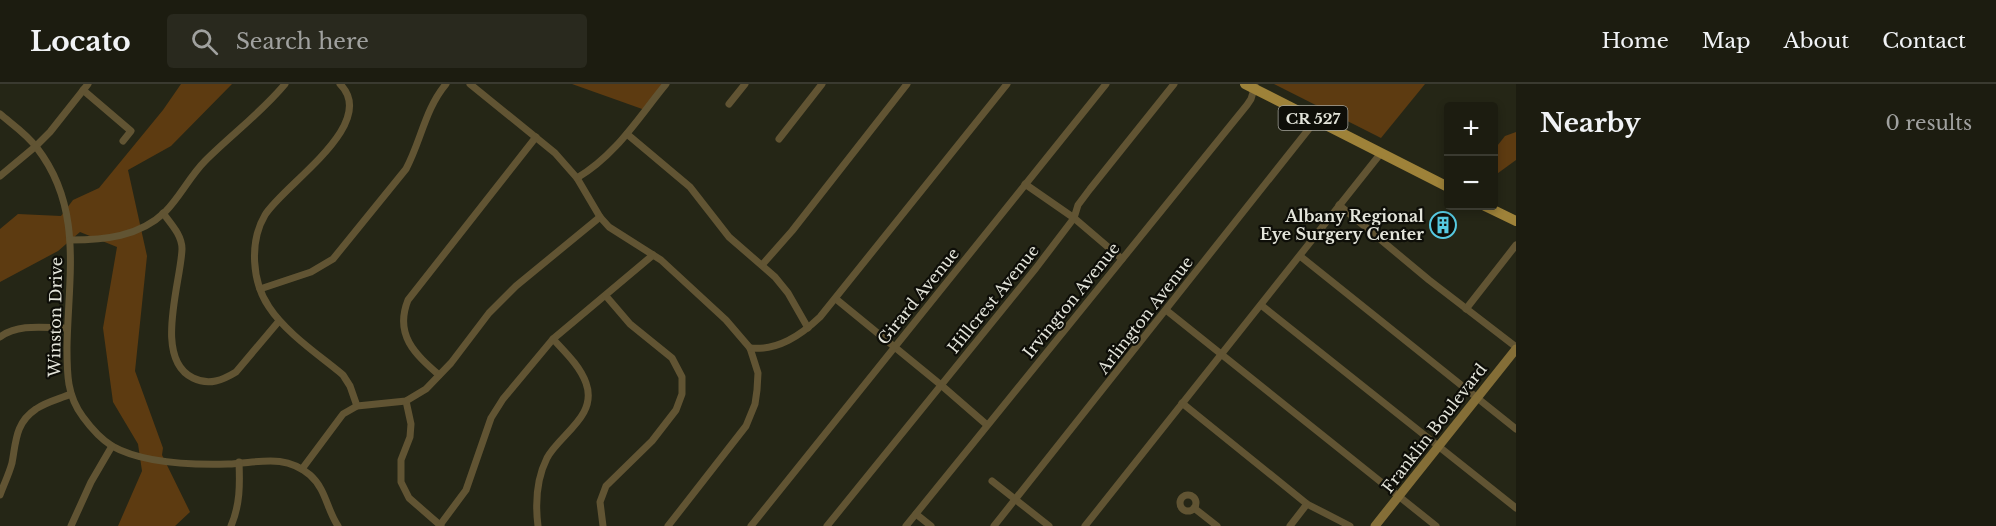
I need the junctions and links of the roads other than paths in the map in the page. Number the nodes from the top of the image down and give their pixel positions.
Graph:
1 (285, 84) edge
2 (340, 84) edge
3 (446, 84) edge
4 (470, 84) edge
5 (666, 84) edge
6 (745, 84) edge
7 (822, 84) edge
8 (907, 84) edge
9 (1007, 84) edge
10 (1106, 84) edge
11 (1174, 84) edge
12 (1251, 86) edge
13 (85, 87) edge
14 (729, 104) dead end
15 (0, 114) edge
16 (1316, 120) junction
17 (627, 134) junction
18 (536, 137) junction
19 (779, 139) dead end
20 (123, 141) dead end
21 (36, 146) junction
22 (1381, 153) junction
23 (0, 176) edge
24 (578, 178) junction
25 (1025, 184) junction
26 (1444, 184) edge
27 (1339, 205) junction
28 (1493, 210) edge
29 (164, 213) junction
30 (600, 217) junction
31 (1074, 218) junction
32 (1516, 221) edge
33 (70, 240) junction
34 (1516, 245) edge
35 (653, 255) junction
36 (1300, 256) junction
37 (1122, 259) junction
38 (762, 265) junction
39 (260, 289) junction
40 (606, 296) junction
41 (836, 299) junction
42 (1261, 305) junction
43 (1466, 309) junction
44 (1166, 310) junction
45 (279, 321) junction
46 (67, 328) junction
47 (808, 328) junction
48 (0, 337) edge
49 (553, 339) junction
50 (895, 347) junction
51 (750, 348) junction
52 (1516, 348) edge
53 (1221, 355) junction
54 (439, 375) junction
55 (941, 385) junction
56 (70, 394) junction
57 (1478, 398) junction
58 (405, 401) junction
59 (1182, 403) junction
60 (357, 406) junction
61 (987, 425) junction
62 (1516, 429) edge
63 (112, 446) junction
64 (1438, 446) junction
65 (239, 462) junction
66 (302, 469) junction
67 (992, 481) dead end
68 (0, 495) edge
69 (1400, 496) junction
70 (1015, 499) junction
71 (1307, 504) junction
72 (1194, 508) dead end
73 (1516, 508) edge
74 (916, 514) junction
75 (1087, 524) edge
76 (71, 526) edge
77 (231, 526) edge
78 (338, 526) edge
79 (440, 526) edge
80 (538, 526) edge
81 (603, 526) edge
82 (668, 526) edge
83 (752, 526) edge
84 (827, 526) edge
85 (906, 526) edge
86 (931, 526) edge
87 (994, 526) edge
88 (1049, 526) edge
89 (1096, 526) edge
90 (1217, 526) edge
91 (1290, 526) edge
92 (1350, 526) edge
93 (1376, 526) edge
94 (1436, 526) edge

1 - 29 street
2 - 39 street
3 - 39 street
4 - 18 street
5 - 17 street
6 - 14 street
7 - 19 street
8 - 38 street
9 - 41 street
10 - 25 street, Girard Avenue
11 - 31 street, Hillcrest Avenue
12 - 16 main road, CR 527
12 - 37 street, Irvington Avenue
13 - 20 street
13 - 21 street
15 - 21 street, Winston Drive
16 - 22 main road, CR 527
16 - 44 street, Arlington Avenue
17 - 24 street
17 - 38 street
18 - 24 street
18 - 54 street
21 - 23 street
21 - 33 street, Winston Drive
22 - 26 main road, CR 527
22 - 27 street
24 - 30 street
25 - 31 street
25 - 50 street, Girard Avenue
27 - 36 street
27 - 43 street
28 - 32 main road
29 - 33 street
29 - 45 street
30 - 35 street
30 - 54 street
31 - 37 street
31 - 55 street, Hillcrest Avenue
33 - 46 street, Winston Drive
34 - 43 street
35 - 40 street
35 - 51 street
36 - 42 street
36 - 57 street
37 - 61 street, Irvington Avenue
38 - 47 street
39 - 45 street
40 - 49 street
40 - 81 street
41 - 47 street
41 - 50 street
42 - 53 street
42 - 64 street
43 - 52 street
44 - 53 street
44 - 70 street, Arlington Avenue
45 - 60 street
46 - 48 street
46 - 56 street, Winston Drive
47 - 51 street
49 - 79 street
49 - 80 street
50 - 55 street
50 - 83 street, Girard Avenue
51 - 82 street
52 - 57 street, Franklin Boulevard
53 - 59 street
53 - 69 street
54 - 58 street
55 - 61 street
55 - 84 street, Hillcrest Avenue
56 - 63 street, Winston Drive
56 - 68 street
57 - 62 street
57 - 64 street, Franklin Boulevard
58 - 60 street
58 - 79 street
59 - 71 street
59 - 75 street
60 - 66 street
61 - 74 street, Irvington Avenue
63 - 65 street, Winston Drive
63 - 76 street
64 - 69 street, Franklin Boulevard
64 - 73 street
65 - 66 street, Winston Drive
65 - 77 street
66 - 78 street
67 - 70 street
69 - 93 street, Franklin Boulevard
69 - 94 street
70 - 87 street, Arlington Avenue
70 - 88 street
71 - 91 street
71 - 92 street
72 - 90 street
74 - 85 street, Irvington Avenue
74 - 86 street
75 - 89 street

